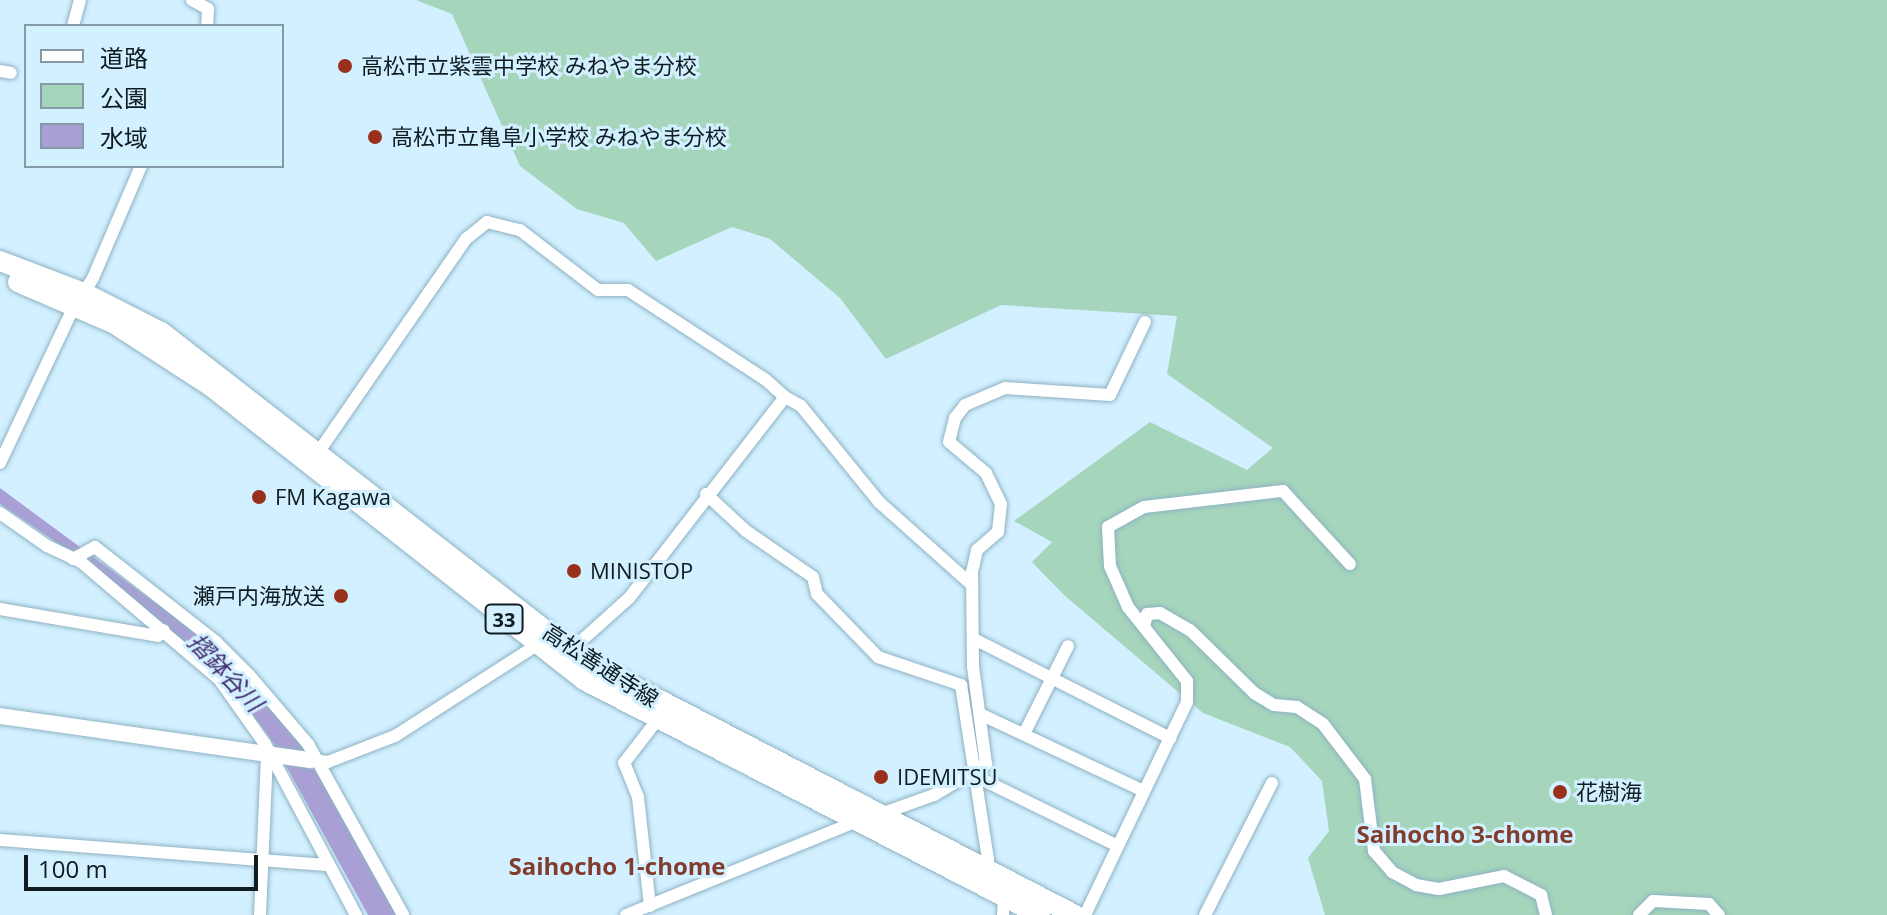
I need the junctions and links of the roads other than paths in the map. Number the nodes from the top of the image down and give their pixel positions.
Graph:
1 (80, 0) edge
2 (192, 0) edge
3 (74, 24) edge
4 (207, 24) edge
5 (140, 168) edge
6 (0, 261) edge
7 (0, 275) edge
8 (80, 299) junction
9 (1145, 322) dead end
10 (785, 397) junction
11 (315, 457) junction
12 (0, 463) edge
13 (706, 494) junction
14 (0, 513) edge
15 (75, 558) junction
16 (1350, 564) dead end
17 (972, 585) junction
18 (0, 609) edge
19 (1144, 627) junction
20 (164, 630) junction
21 (974, 639) junction
22 (537, 645) junction
23 (1068, 646) dead end
24 (571, 650) junction
25 (1052, 678) junction
26 (980, 714) junction
27 (0, 716) edge
28 (658, 719) junction
29 (1025, 732) junction
30 (1170, 738) junction
31 (273, 754) junction
32 (315, 761) junction
33 (973, 775) junction
34 (1272, 783) dead end
35 (1144, 791) junction
36 (878, 815) junction
37 (857, 821) junction
38 (0, 840) edge
39 (1118, 846) junction
40 (261, 861) junction
41 (326, 865) junction
42 (984, 869) junction
43 (650, 906) junction
44 (1004, 906) edge
45 (260, 915) edge
46 (356, 915) edge
47 (403, 915) edge
48 (626, 915) edge
49 (1040, 915) edge
50 (1075, 915) edge
51 (1085, 915) edge
52 (1205, 915) edge
53 (1546, 915) edge
54 (1639, 915) edge
55 (1719, 915) edge

1 - 3 street
2 - 4 street
5 - 8 street
6 - 8 main road, 高松善通寺線 / 33
7 - 8 main road, 高松善通寺線 / 33
8 - 11 main road, 高松善通寺線 / 33
8 - 12 street
9 - 17 street
10 - 11 street
10 - 13 street
10 - 17 street
11 - 22 main road, 高松善通寺線 / 33
11 - 24 main road, 高松善通寺線 / 33
13 - 24 street
13 - 33 street
14 - 15 street
15 - 20 street
15 - 32 street
16 - 19 street
17 - 21 street
18 - 20 street
19 - 30 street
19 - 53 street
20 - 31 street
21 - 25 street
21 - 26 street
22 - 28 main road, 高松善通寺線 / 33
22 - 32 street
23 - 25 street
24 - 36 main road, 高松善通寺線 / 33
25 - 29 street
25 - 30 street
26 - 29 street
26 - 33 street
27 - 31 street
28 - 37 main road, 高松善通寺線 / 33
28 - 43 street
29 - 35 street
30 - 35 street
31 - 32 street
31 - 40 street
31 - 41 street
32 - 47 street
33 - 36 street
33 - 39 street
33 - 42 street
34 - 52 street
35 - 39 street
36 - 37 street
36 - 42 main road, 高松善通寺線 / 33
37 - 43 street
37 - 44 main road, 高松善通寺線 / 33
38 - 40 street
39 - 51 street
40 - 41 street
40 - 45 street
41 - 46 street
42 - 50 main road, 高松善通寺線 / 33
43 - 48 street
44 - 49 main road, 高松善通寺線 / 33
54 - 55 street

